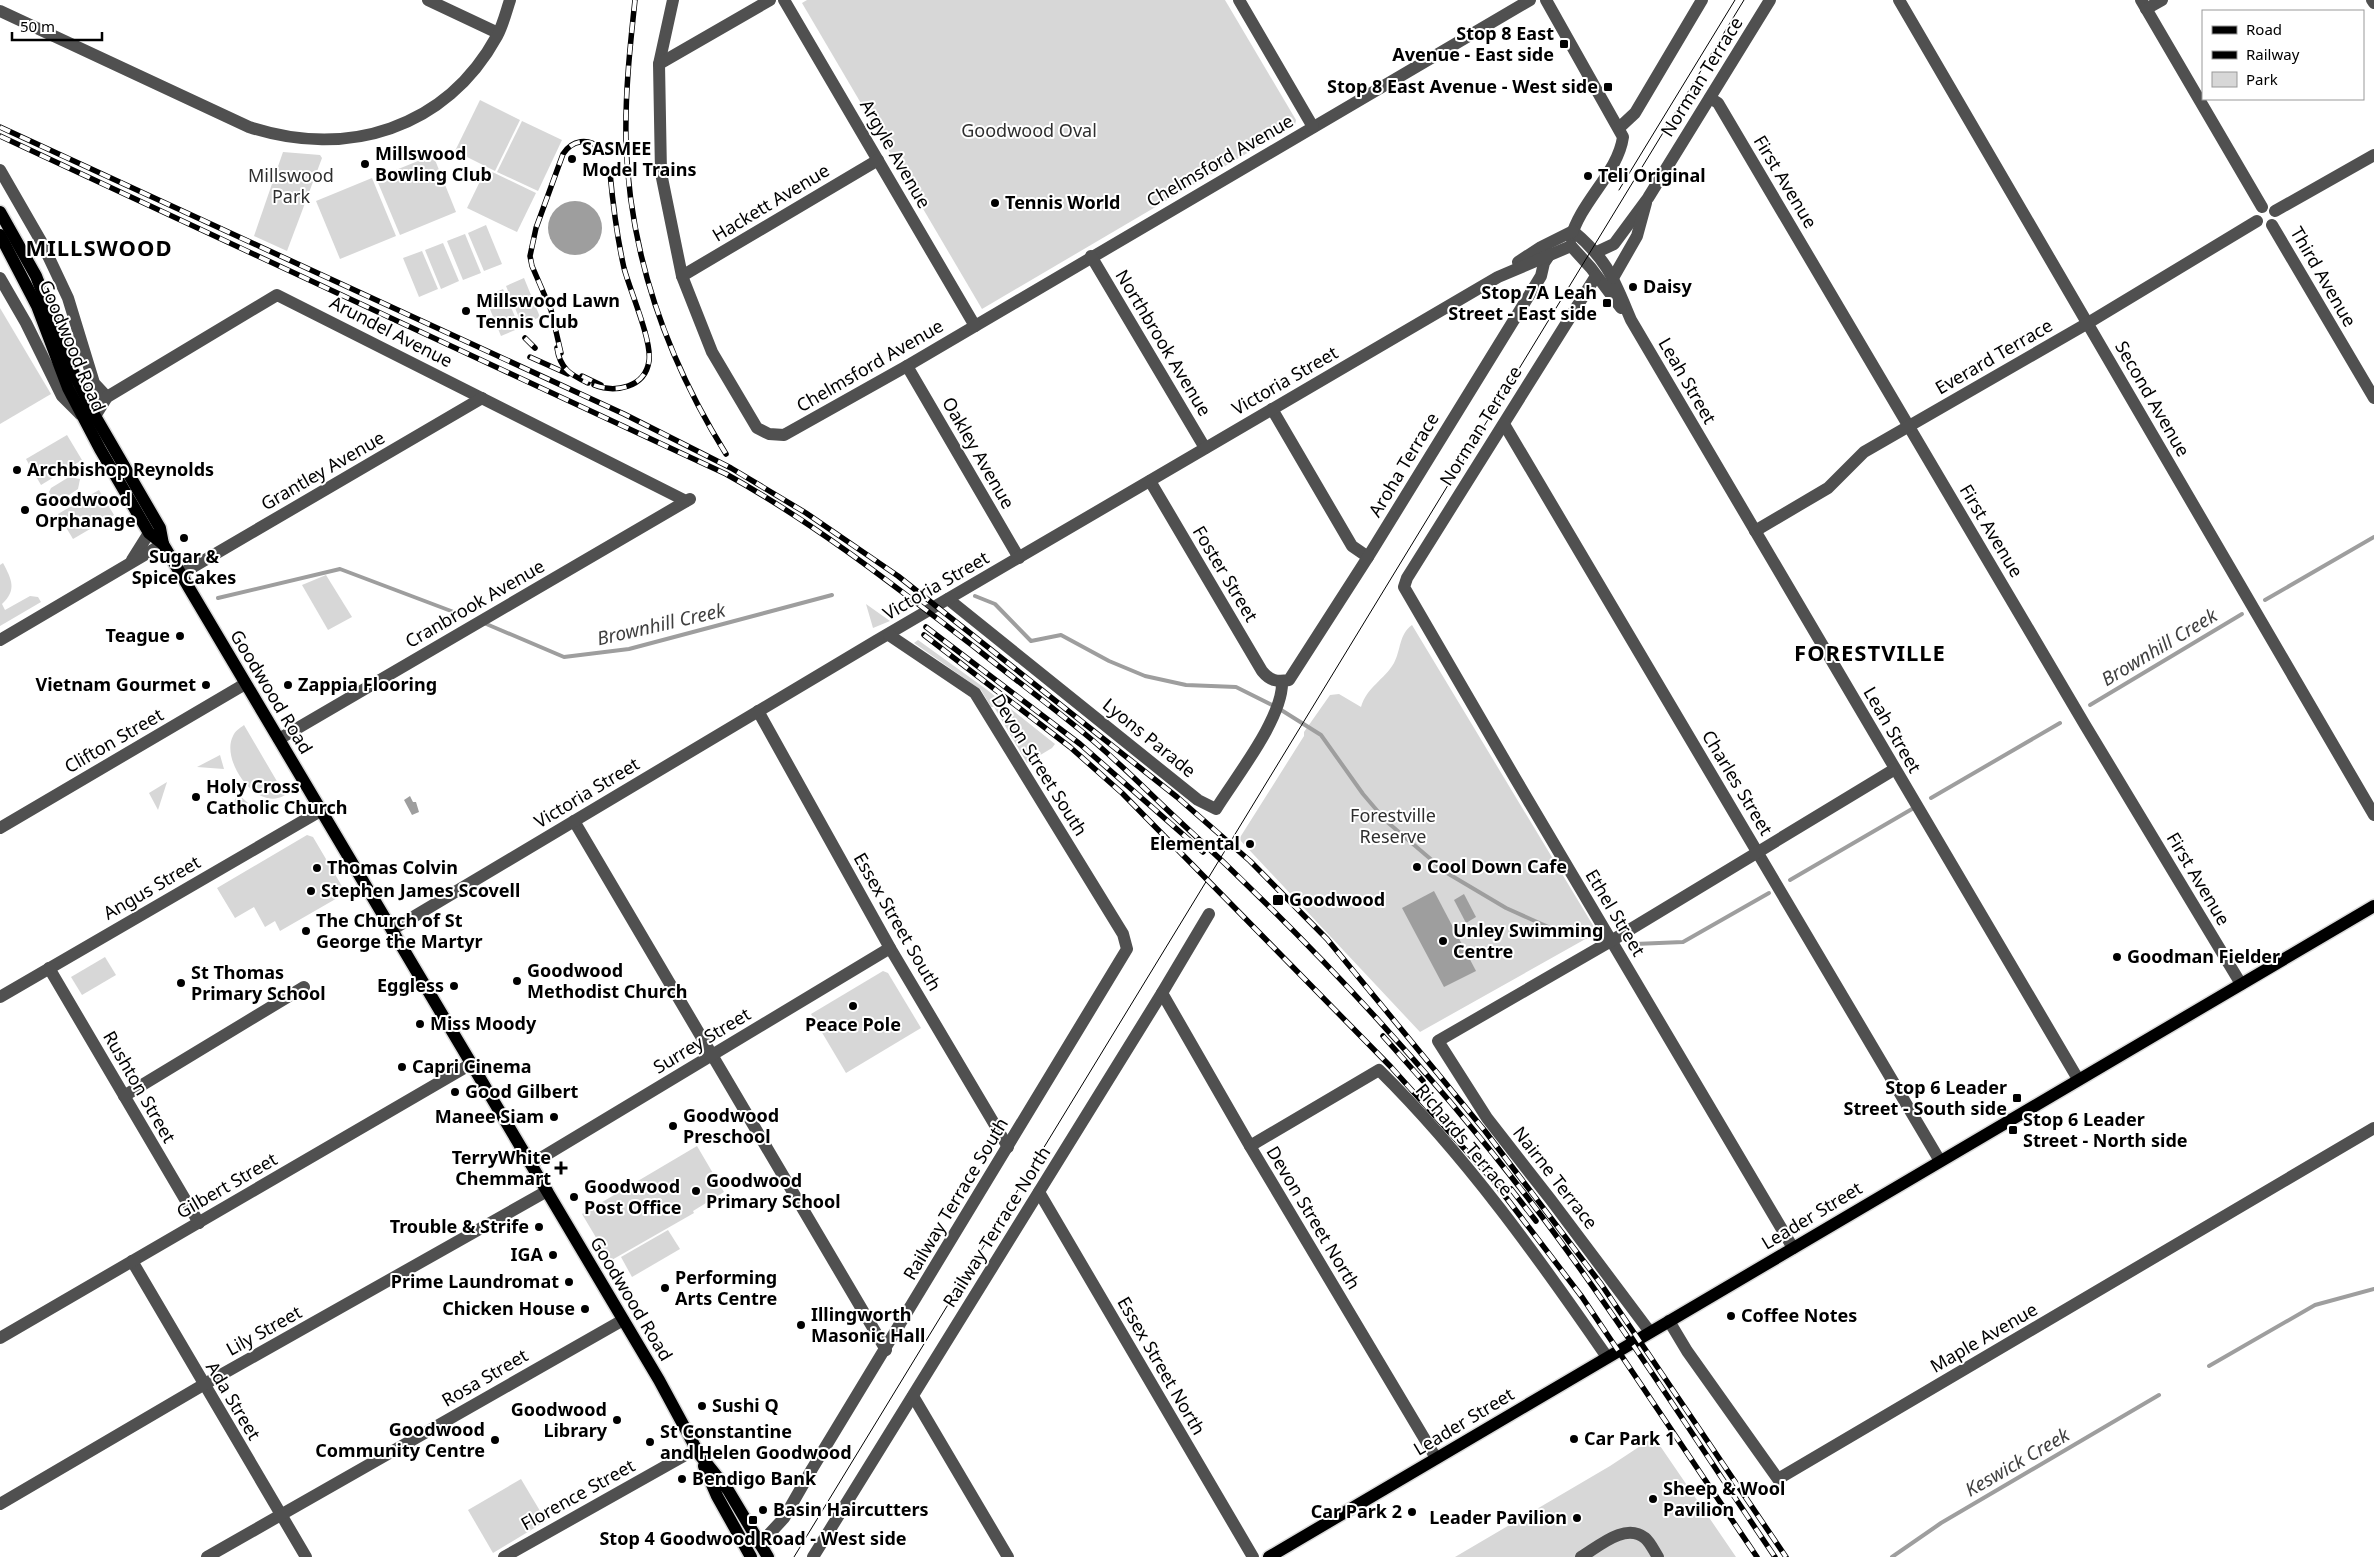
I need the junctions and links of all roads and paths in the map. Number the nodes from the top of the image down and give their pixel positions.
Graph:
1 (428, 0) edge
2 (510, 0) edge
3 (674, 0) edge
4 (770, 0) edge
5 (784, 0) edge
6 (1239, 0) edge
7 (1530, 0) edge
8 (1546, 0) edge
9 (1702, 0) edge
10 (1770, 0) edge
11 (1899, 0) edge
12 (2162, 0) edge
13 (2372, 0) edge
14 (2374, 3) edge
15 (2143, 5) edge
16 (0, 12) edge
17 (498, 33) junction
18 (659, 64) junction
19 (1710, 98) junction
20 (1313, 127) junction
21 (1620, 127) junction
22 (2374, 155) edge
23 (878, 160) junction
24 (0, 170) edge
25 (1648, 198) junction
26 (2262, 207) junction
27 (2275, 211) junction
28 (0, 212) edge
29 (2257, 221) junction
30 (2272, 225) junction
31 (1573, 231) junction
32 (0, 235) edge
33 (1571, 246) junction
34 (1597, 252) junction
35 (1550, 254) junction
36 (1091, 256) junction
37 (682, 276) junction
38 (1498, 276) junction
39 (1596, 276) junction
40 (0, 278) edge
41 (1613, 278) junction
42 (1631, 320) junction
43 (26, 323) junction
44 (2088, 323) junction
45 (43, 324) junction
46 (974, 326) junction
47 (907, 366) junction
48 (2370, 381) edge
49 (107, 396) junction
50 (482, 398) junction
51 (2374, 398) edge
52 (1272, 409) junction
53 (89, 417) junction
54 (1504, 424) junction
55 (1908, 426) junction
56 (1205, 448) junction
57 (1150, 481) junction
58 (688, 500) joint
59 (1755, 531) junction
60 (149, 533) junction
61 (163, 544) junction
62 (1368, 556) junction
63 (1019, 558) junction
64 (129, 564) junction
65 (181, 574) junction
66 (1408, 596) joint
67 (948, 599) junction
68 (888, 635) junction
69 (0, 640) edge
70 (245, 684) junction
71 (1280, 685) junction
72 (758, 711) junction
73 (279, 739) junction
74 (1895, 769) junction
75 (322, 810) junction
76 (2374, 815) edge
77 (574, 821) junction
78 (0, 828) edge
79 (1757, 852) junction
80 (2374, 906) edge
81 (1209, 914) dead end
82 (392, 929) junction
83 (1611, 941) junction
84 (1127, 944) joint
85 (890, 948) junction
86 (49, 968) junction
87 (2241, 984) junction
88 (304, 987) dead end
89 (1162, 993) junction
90 (0, 997) edge
91 (711, 1055) junction
92 (471, 1064) junction
93 (2078, 1079) junction
94 (124, 1096) junction
95 (2374, 1128) edge
96 (1250, 1146) junction
97 (1008, 1147) junction
98 (1940, 1161) junction
99 (531, 1164) junction
100 (547, 1191) junction
101 (1039, 1192) junction
102 (199, 1223) junction
103 (1793, 1248) junction
104 (132, 1262) junction
105 (623, 1320) junction
106 (1669, 1321) junction
107 (1650, 1332) junction
108 (0, 1338) edge
109 (886, 1350) junction
110 (1607, 1357) junction
111 (203, 1385) junction
112 (913, 1396) junction
113 (697, 1451) junction
114 (1436, 1458) junction
115 (0, 1504) edge
116 (280, 1514) junction
117 (760, 1544) junction
118 (749, 1556) edge
119 (207, 1557) edge
120 (306, 1557) edge
121 (504, 1557) edge
122 (768, 1557) edge
123 (813, 1557) edge
124 (1008, 1557) edge
125 (1253, 1557) edge
126 (1269, 1557) edge
127 (1582, 1557) edge
128 (1658, 1557) edge

1 - 17 street
2 - 17 street
3 - 18 street
4 - 18 street
5 - 23 street, Argyle Avenue
6 - 20 street
7 - 20 street, Chelmsford Avenue
8 - 21 street
9 - 21 street
10 - 19 street, Norman Terrace
11 - 44 street, Second Avenue
12 - 15 street
13 - 14 street
15 - 26 street
16 - 17 street
18 - 37 street
19 - 25 street, Norman Terrace
19 - 55 street, First Avenue
20 - 36 street, Chelmsford Avenue
21 - 31 street
22 - 27 street
23 - 37 street, Hackett Avenue
23 - 46 street, Argyle Avenue
24 - 49 street
25 - 34 street, Norman Terrace
25 - 41 street, Norman Terrace
26 - 27 street
26 - 29 street
27 - 30 street
28 - 53 main road, Goodwood Road
29 - 30 street
29 - 44 street, Everard Terrace
30 - 48 street, Third Avenue
31 - 33 street
31 - 34 street, Leah Street
31 - 38 street, Victoria Street
32 - 45 main road, Goodwood Road
33 - 35 street, Victoria Street
33 - 39 street, Leah Street
34 - 41 street, Leah Street
35 - 38 street, Victoria Street
35 - 62 street, Aroha Terrace
36 - 46 street, Chelmsford Avenue
36 - 56 street, Northbrook Avenue
37 - 47 street, Chelmsford Avenue
38 - 52 street, Victoria Street
39 - 42 street, Leah Street
39 - 54 street, Norman Terrace
40 - 43 street
41 - 42 street, Leah Street
42 - 59 street, Leah Street
43 - 45 street
43 - 53 street
44 - 55 street, Everard Terrace
44 - 76 street, Second Avenue
45 - 53 main road, Goodwood Road
46 - 47 street, Chelmsford Avenue
47 - 63 street, Oakley Avenue
48 - 51 street, Third Avenue
49 - 50 street, Arundel Avenue
49 - 53 street, Arundel Avenue
50 - 58 street, Arundel Avenue
50 - 65 street, Grantley Avenue
52 - 56 street, Victoria Street
52 - 62 street
53 - 60 main road, Goodwood Road
53 - 61 main road, Goodwood Road
54 - 66 street, Norman Terrace
54 - 79 street, Charles Street
55 - 59 street, Everard Terrace
55 - 87 street, First Avenue
56 - 57 street, Victoria Street
57 - 63 street, Victoria Street
57 - 71 street, Foster Street
58 - 73 street, Cranbrook Avenue
59 - 74 street, Leah Street
60 - 61 main road, Goodwood Road
60 - 64 street
61 - 64 street
61 - 65 main road, Goodwood Road
62 - 71 street, Aroha Terrace
63 - 67 street, Victoria Street
64 - 69 street
65 - 70 main road, Goodwood Road
66 - 83 street, Ethel Street
67 - 68 street, Victoria Street
67 - 71 street, Lyons Parade
68 - 72 street, Victoria Street
68 - 84 street, Devon Street South
70 - 73 main road, Goodwood Road
70 - 78 street, Clifton Street
72 - 77 street, Victoria Street
72 - 85 street, Essex Street South
73 - 75 main road, Goodwood Road
74 - 79 street
74 - 93 street, Leah Street
75 - 82 main road, Goodwood Road
75 - 86 street, Angus Street
77 - 82 street, Victoria Street
77 - 91 street
79 - 83 street
79 - 98 street, Charles Street
80 - 87 main road, Leader Street
81 - 89 street, Railway Terrace North
82 - 92 main road, Goodwood Road
83 - 103 street, Ethel Street
83 - 107 street, Nairne Terrace
84 - 97 street, Railway Terrace South
85 - 91 street, Surrey Street
85 - 97 street, Essex Street South
86 - 90 street, Angus Street
86 - 94 street, Rushton Street
87 - 93 main road, Leader Street
88 - 94 street
89 - 96 street, Devon Street North
89 - 101 street, Railway Terrace North
91 - 99 street, Surrey Street
91 - 109 street
92 - 99 main road, Goodwood Road
92 - 102 street, Gilbert Street
93 - 98 main road, Leader Street
94 - 102 street, Rushton Street
95 - 106 street, Maple Avenue
96 - 110 street, Richards Terrace
96 - 114 street, Devon Street North
97 - 109 street, Railway Terrace South
98 - 103 main road, Leader Street
99 - 100 main road, Goodwood Road
100 - 105 main road, Goodwood Road
100 - 111 street, Lily Street
101 - 112 street, Railway Terrace North
101 - 125 street, Essex Street North
102 - 104 street, Gilbert Street
103 - 106 main road, Leader Street
104 - 108 street, Gilbert Street
104 - 111 street, Ada Street
105 - 113 main road, Goodwood Road
105 - 116 street, Rosa Street
106 - 107 main road, Leader Street
107 - 110 main road, Leader Street
109 - 117 street, Railway Terrace South
110 - 114 main road, Leader Street
111 - 115 street, Lily Street
111 - 116 street, Ada Street
112 - 123 street, Railway Terrace North
112 - 124 street
113 - 117 main road, Goodwood Road
113 - 118 main road, Goodwood Road
113 - 121 street, Florence Street
114 - 126 main road, Leader Street
116 - 119 street, Rosa Street
116 - 120 street, Ada Street
117 - 122 main road, Goodwood Road
127 - 128 street

